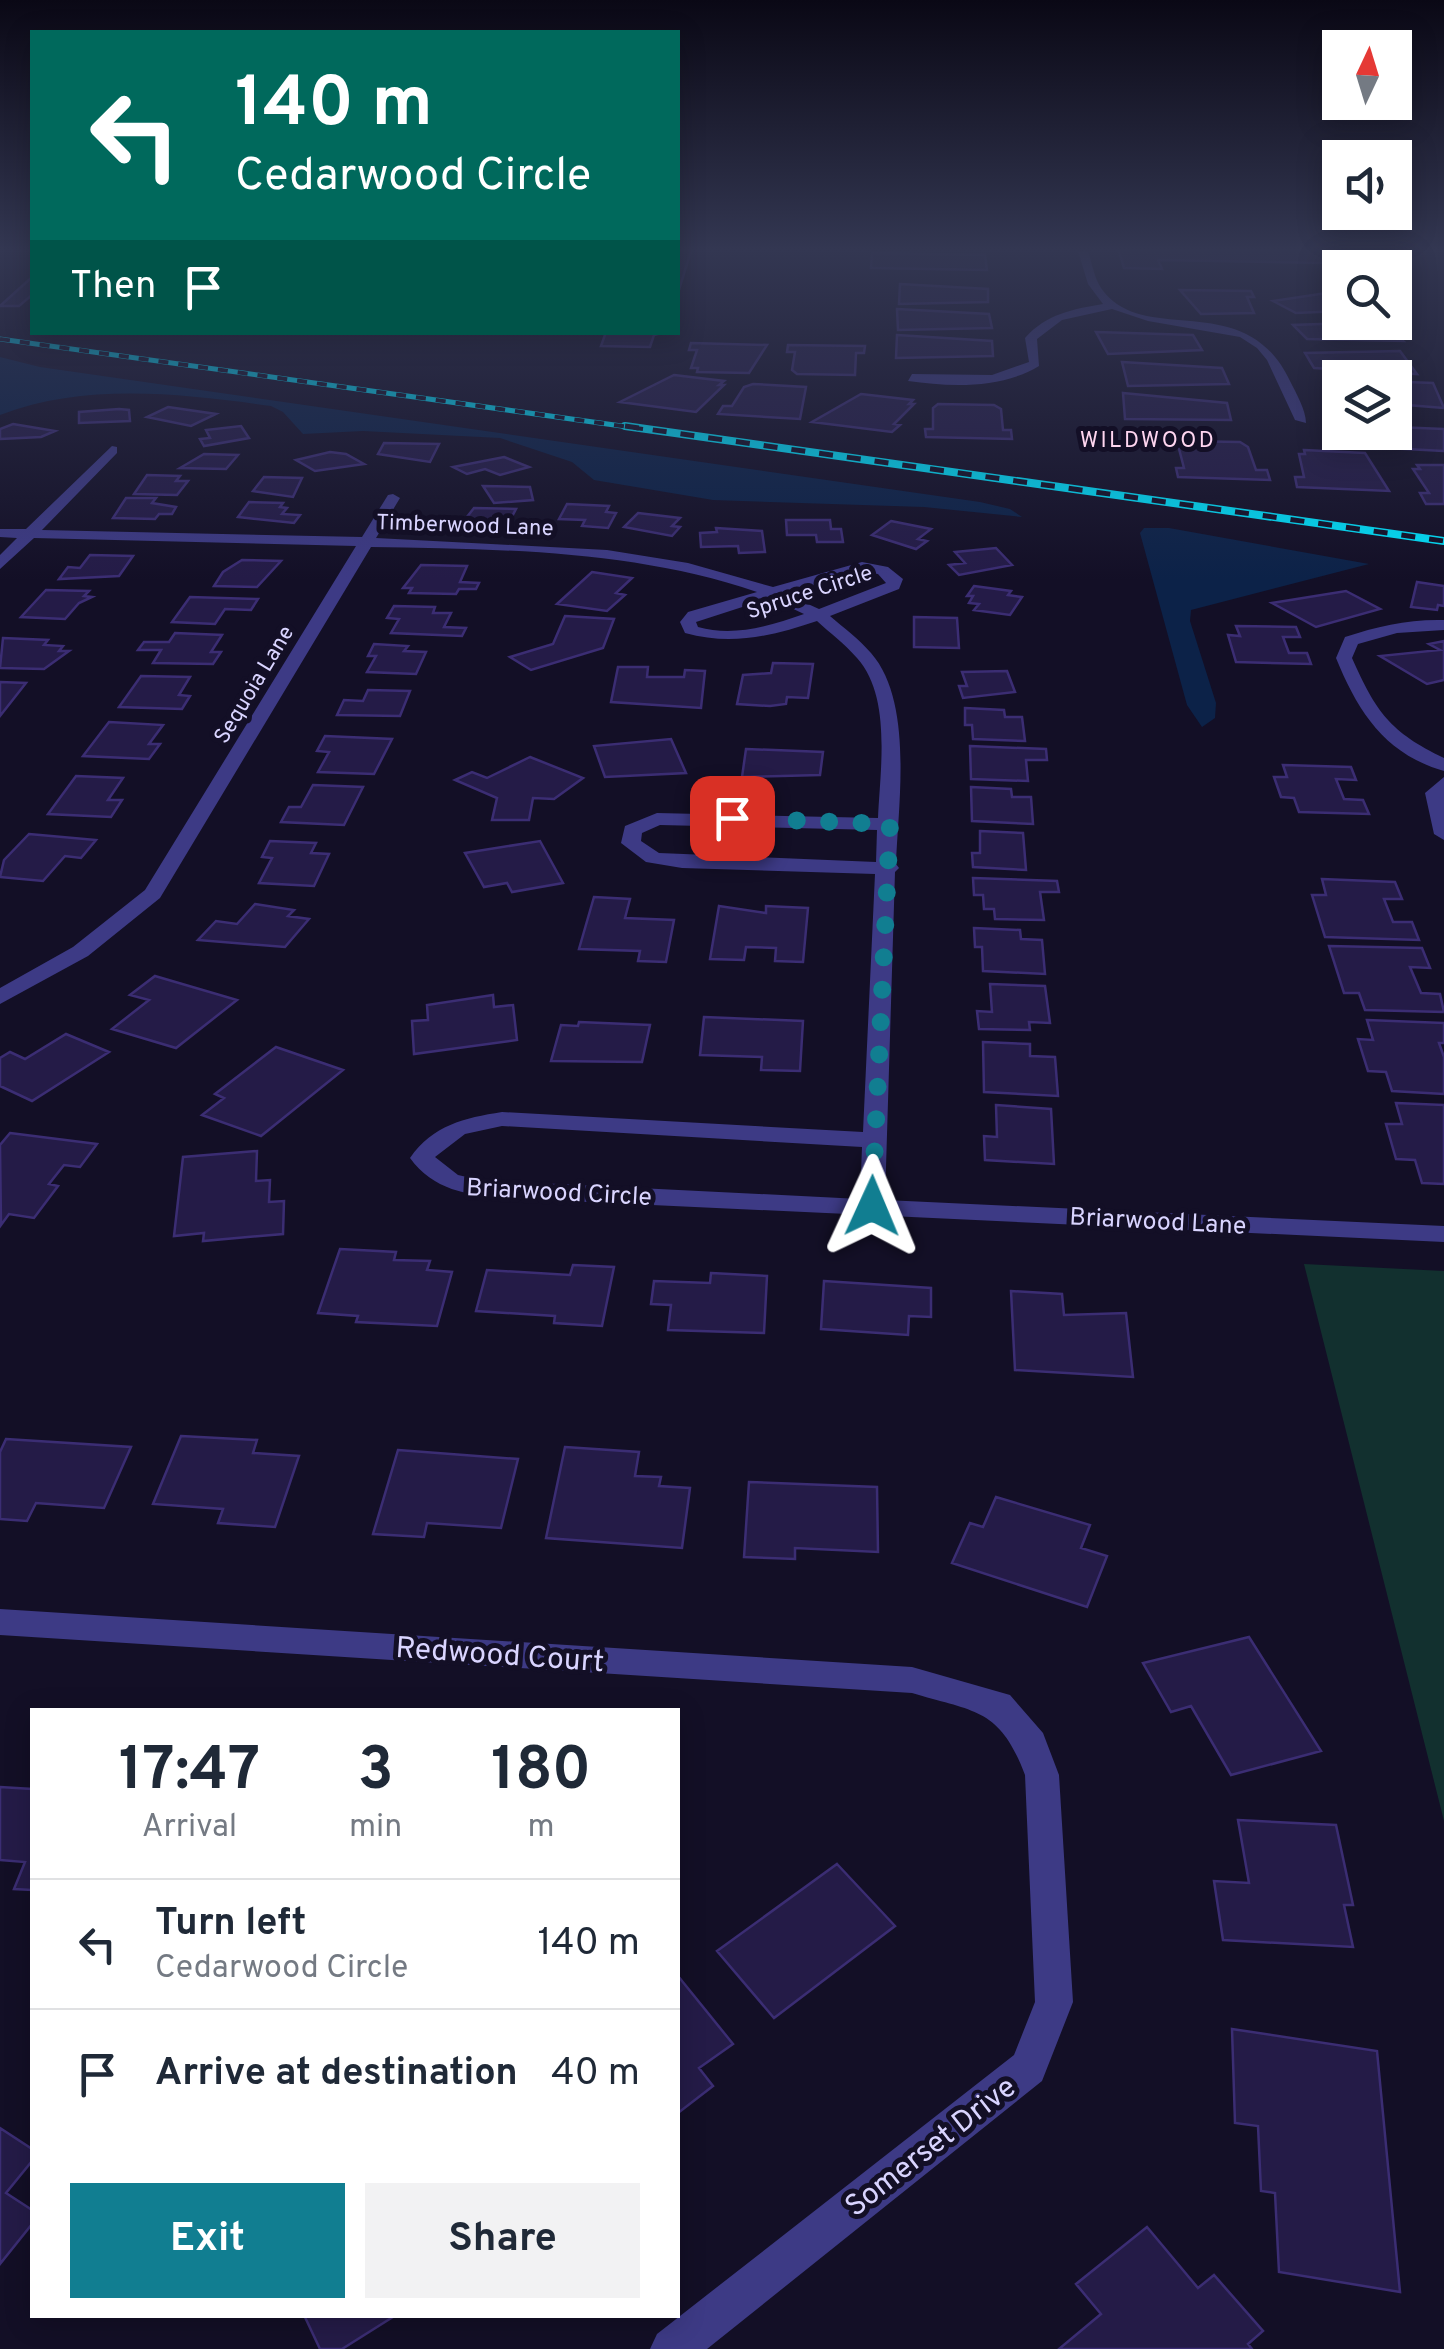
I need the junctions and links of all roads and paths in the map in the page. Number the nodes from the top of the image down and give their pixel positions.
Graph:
1 (1035, 361) edge
2 (1268, 361) edge
3 (912, 378) dead end
4 (1301, 420) dead end
5 (112, 450) dead end
6 (393, 498) dead end
7 (0, 532) edge
8 (29, 534) junction
9 (365, 543) junction
10 (0, 564) edge
11 (766, 592) junction
12 (816, 614) junction
13 (1444, 626) edge
14 (1444, 765) edge
15 (1444, 783) edge
16 (890, 824) junction
17 (1444, 834) edge
18 (889, 868) junction
19 (0, 997) edge
20 (872, 1140) junction
21 (872, 1206) junction
22 (1444, 1234) edge
23 (0, 1622) edge
24 (998, 1705) joint
25 (672, 2349) edge

1 - 3 street
2 - 4 street
5 - 8 street
6 - 9 street, Sequoia Lane
7 - 8 street, Timberwood Lane
8 - 9 street, Timberwood Lane
8 - 10 street
9 - 11 street, Timberwood Lane
9 - 19 street, Sequoia Lane
11 - 12 street, Timberwood Lane
11 - 12 street, Spruce Circle
11 - 12 street, Spruce Circle
12 - 16 street, Timberwood Lane
13 - 14 street
15 - 17 street
16 - 18 street
16 - 18 street
18 - 20 street
20 - 21 street
20 - 21 street, Briarwood Circle
21 - 22 street, Briarwood Lane
23 - 24 street, Redwood Court
24 - 25 street, Somerset Drive

